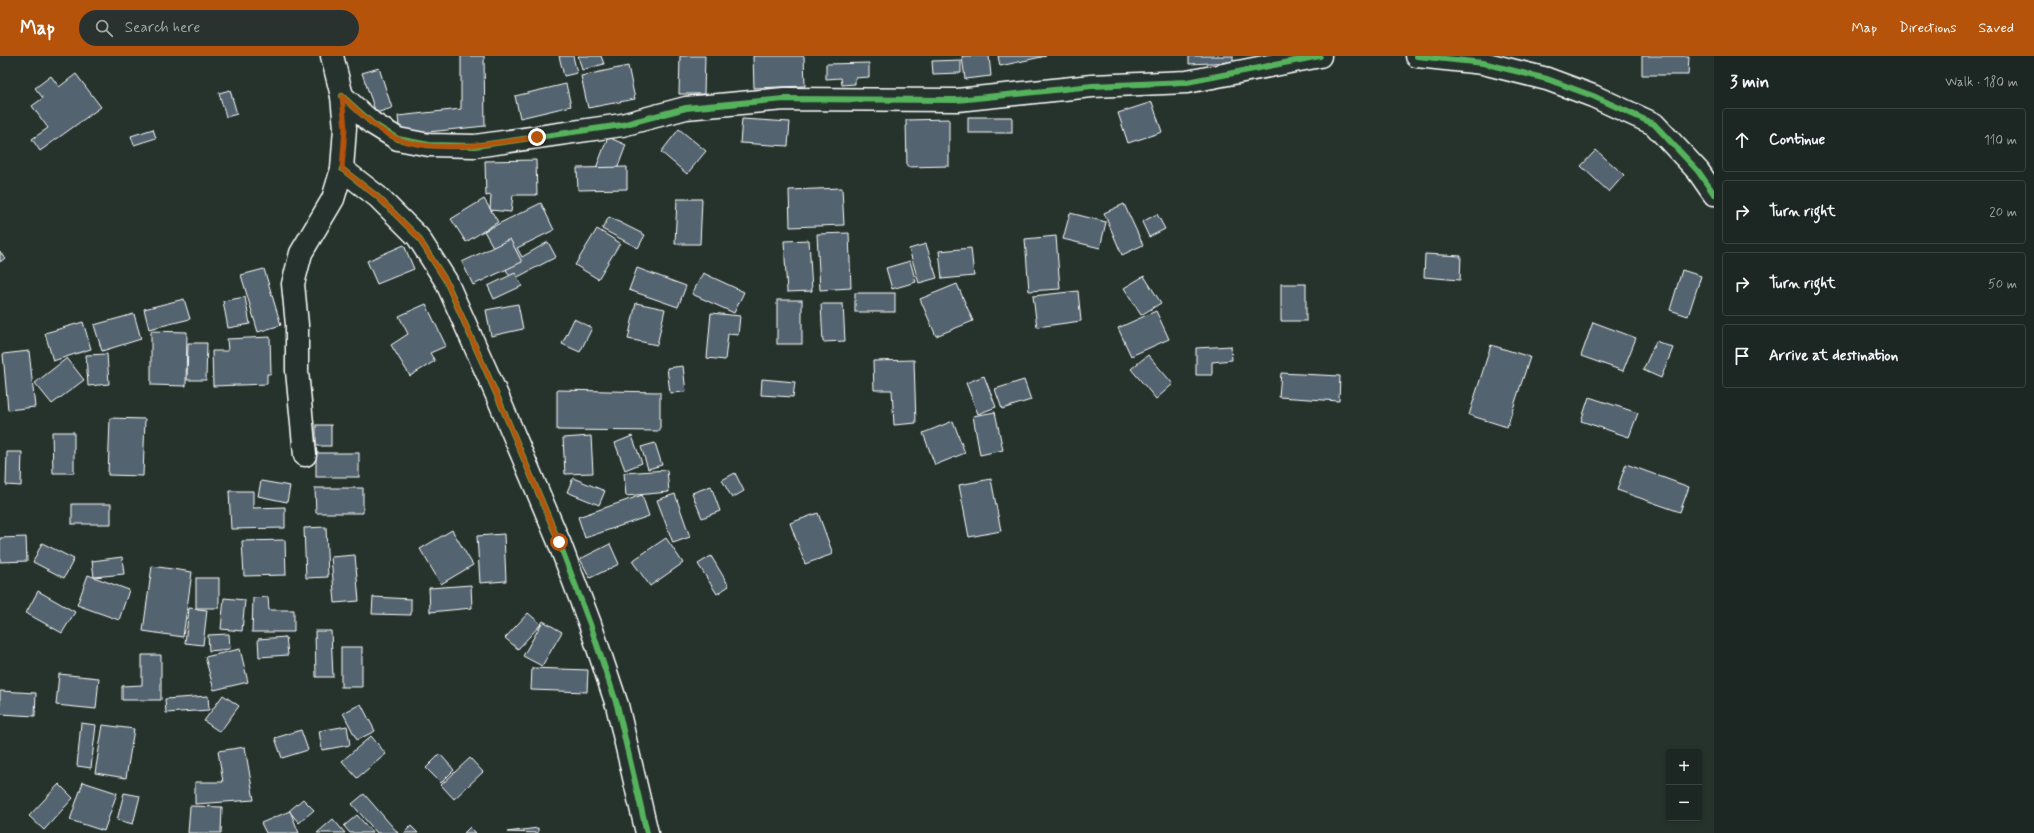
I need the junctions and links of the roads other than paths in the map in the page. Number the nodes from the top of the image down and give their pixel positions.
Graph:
1 (332, 56) edge
2 (1320, 56) edge
3 (1430, 57) edge
4 (342, 96) junction
5 (342, 169) junction
6 (1714, 194) edge
7 (305, 455) dead end
8 (647, 833) edge

1 - 4 street
2 - 4 street
3 - 6 street
4 - 5 street
5 - 7 street
5 - 8 street

